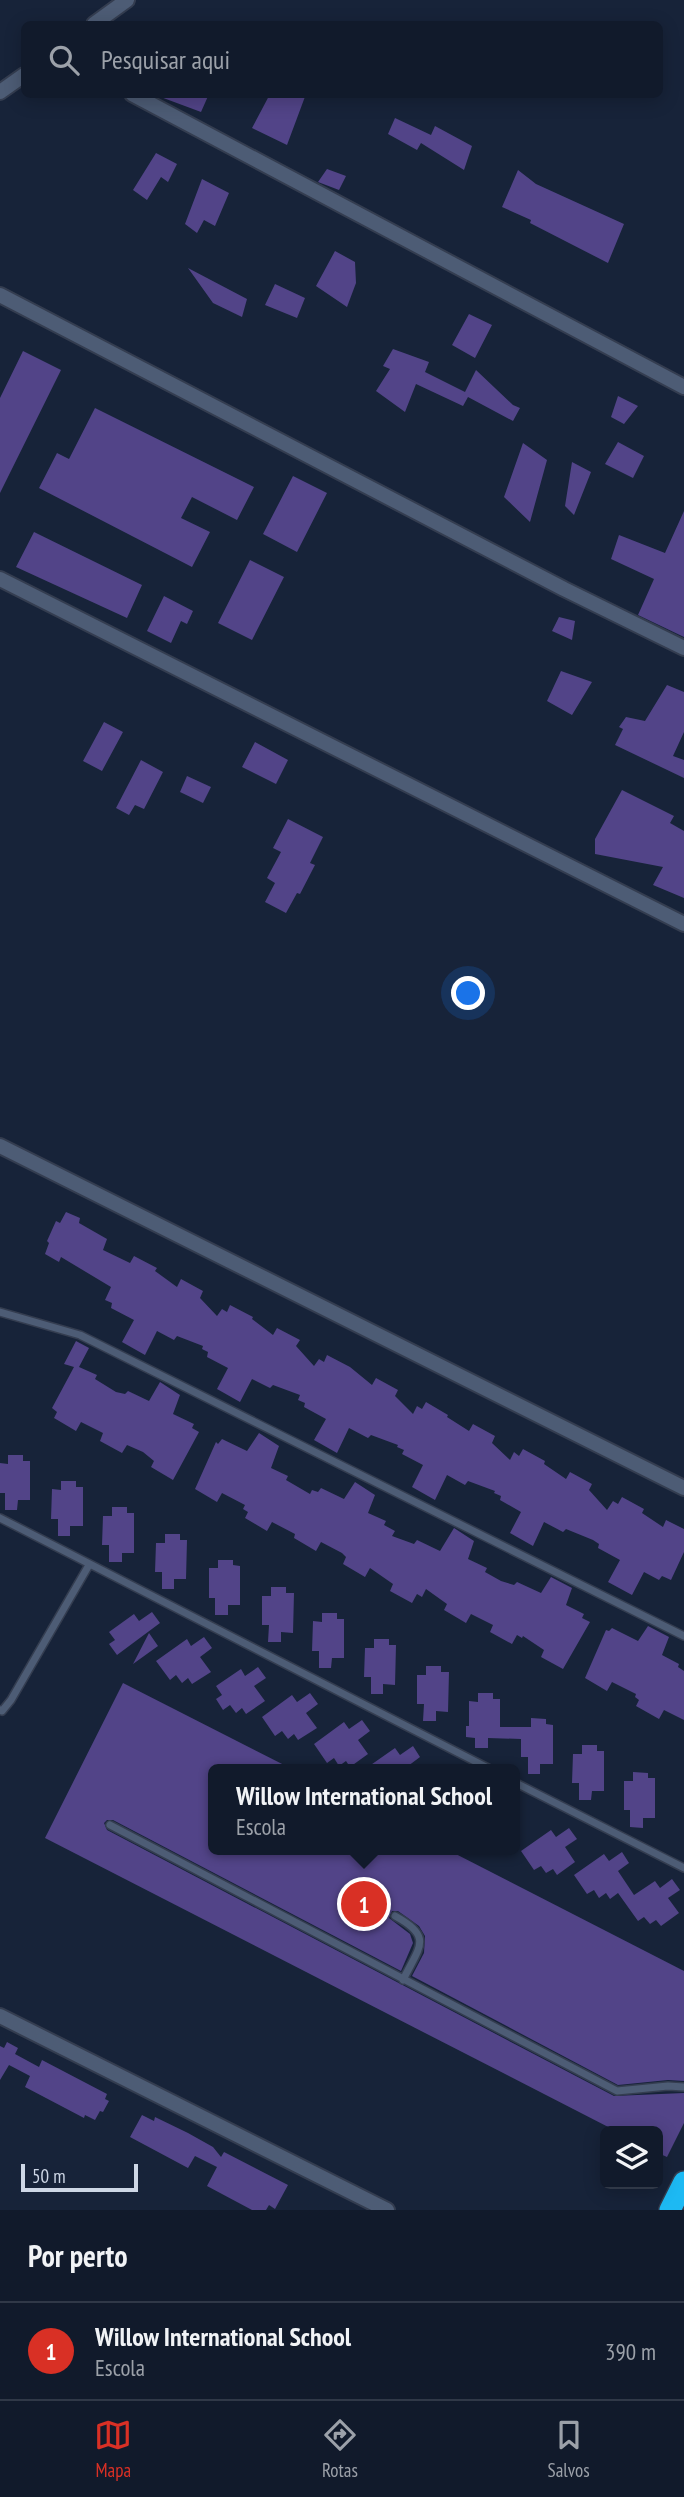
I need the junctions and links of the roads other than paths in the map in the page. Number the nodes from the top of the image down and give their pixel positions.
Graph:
1 (127, 0) edge
2 (98, 21) edge
3 (21, 77) edge
4 (0, 92) edge
5 (140, 98) edge
6 (0, 295) edge
7 (684, 387) edge
8 (0, 579) edge
9 (684, 648) edge
10 (684, 924) edge
11 (0, 1146) edge
12 (0, 1311) edge
13 (684, 1488) edge
14 (0, 1518) edge
15 (89, 1565) junction
16 (684, 1636) edge
17 (0, 1710) edge
18 (480, 1764) edge
19 (520, 1785) edge
20 (110, 1825) dead end
21 (684, 1868) edge
22 (395, 1916) dead end
23 (403, 1980) junction
24 (0, 2016) edge
25 (684, 2087) edge
26 (684, 2182) edge
27 (387, 2210) edge
28 (670, 2210) edge

1 - 2 street
3 - 4 street
5 - 7 street
6 - 9 street
8 - 10 street
11 - 13 street
12 - 16 lane
14 - 15 lane
15 - 17 lane
15 - 18 lane
19 - 21 lane
20 - 23 lane
22 - 23 lane
23 - 25 lane
24 - 27 street
26 - 28 highway

